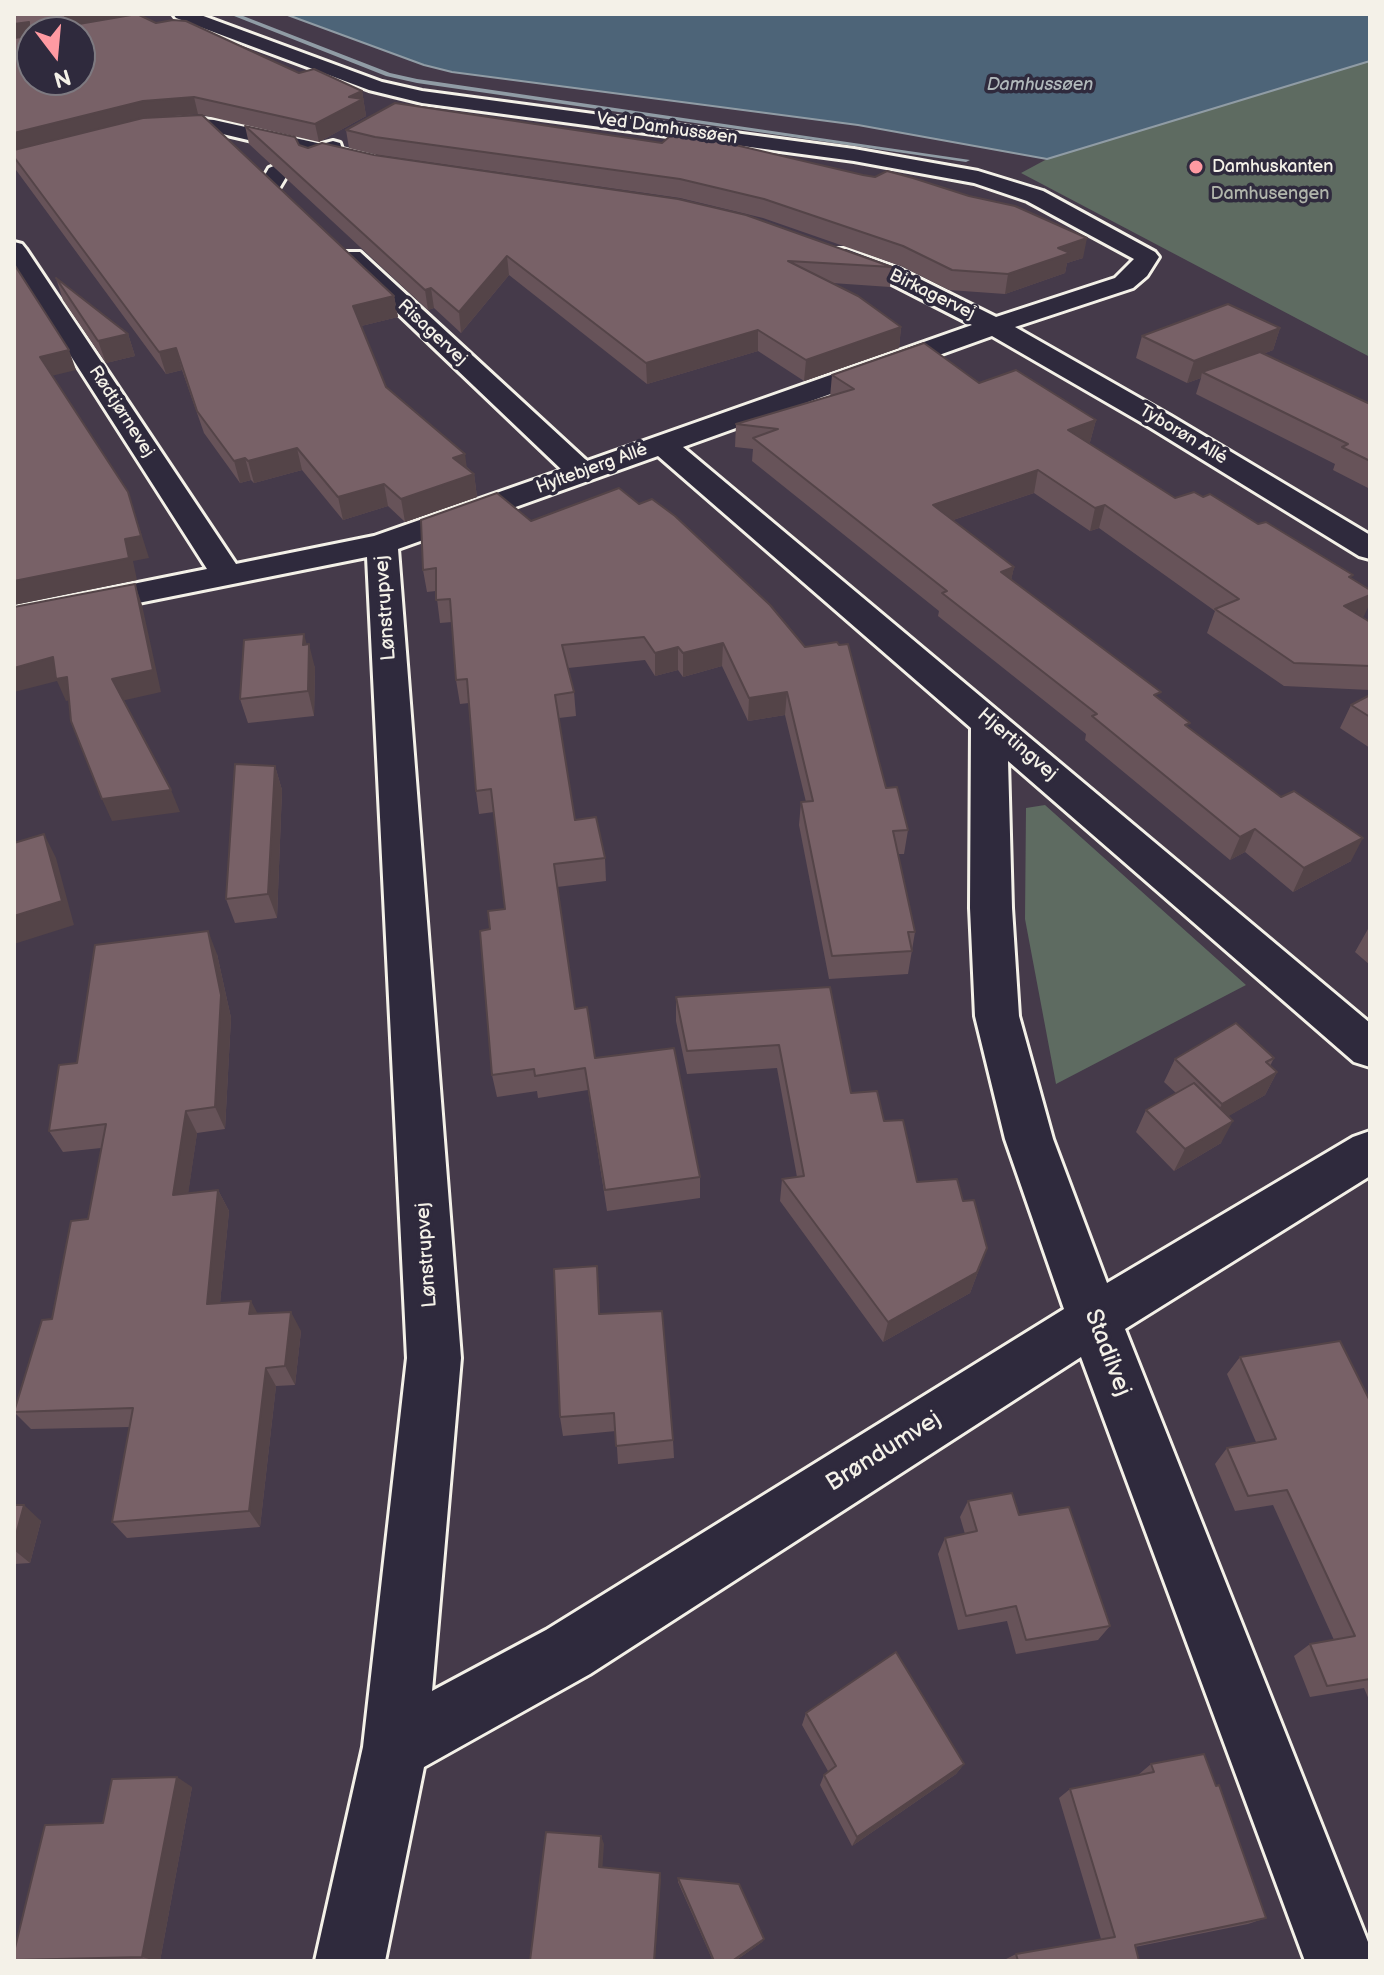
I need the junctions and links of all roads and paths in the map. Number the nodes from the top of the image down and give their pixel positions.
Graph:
1 (177, 15) edge
2 (422, 97) junction
3 (395, 112) edge
4 (214, 126) junction
5 (133, 131) edge
6 (354, 135) edge
7 (327, 150) junction
8 (391, 166) edge
9 (272, 182) junction
10 (295, 204) edge
11 (330, 236) edge
12 (817, 247) edge
13 (14, 249) edge
14 (1147, 257) joint
15 (994, 326) junction
16 (662, 444) junction
17 (582, 473) junction
18 (382, 544) junction
19 (1370, 549) edge
20 (228, 576) junction
21 (14, 618) edge
22 (989, 720) junction
23 (1370, 1049) edge
24 (1370, 1151) edge
25 (1094, 1319) junction
26 (395, 1747) junction
27 (350, 1961) edge
28 (1340, 1961) edge

1 - 2 street, Ved Damhussøen
2 - 3 street
2 - 14 street, Ved Damhussøen
4 - 5 street
4 - 7 street
4 - 9 street
6 - 7 street
7 - 8 street
7 - 9 street
9 - 10 street
11 - 17 street, Risagervej
12 - 15 street, Birkagervej
13 - 20 street, Rødtjørnevej
14 - 15 street, Hyltebjerg Allé
15 - 16 street, Hyltebjerg Allé
15 - 19 street, Tyborøn Allé
16 - 17 street, Hyltebjerg Allé
16 - 22 street, Hjertingvej
17 - 18 street, Hyltebjerg Allé
18 - 20 street, Hyltebjerg Allé
18 - 26 street, Lønstrupvej
20 - 21 street, Hyltebjerg Allé
22 - 23 street, Hjertingvej
22 - 25 street, Stadilvej
24 - 25 street, Brøndumvej
25 - 26 street, Brøndumvej
25 - 28 street, Stadilvej
26 - 27 street, Lønstrupvej

